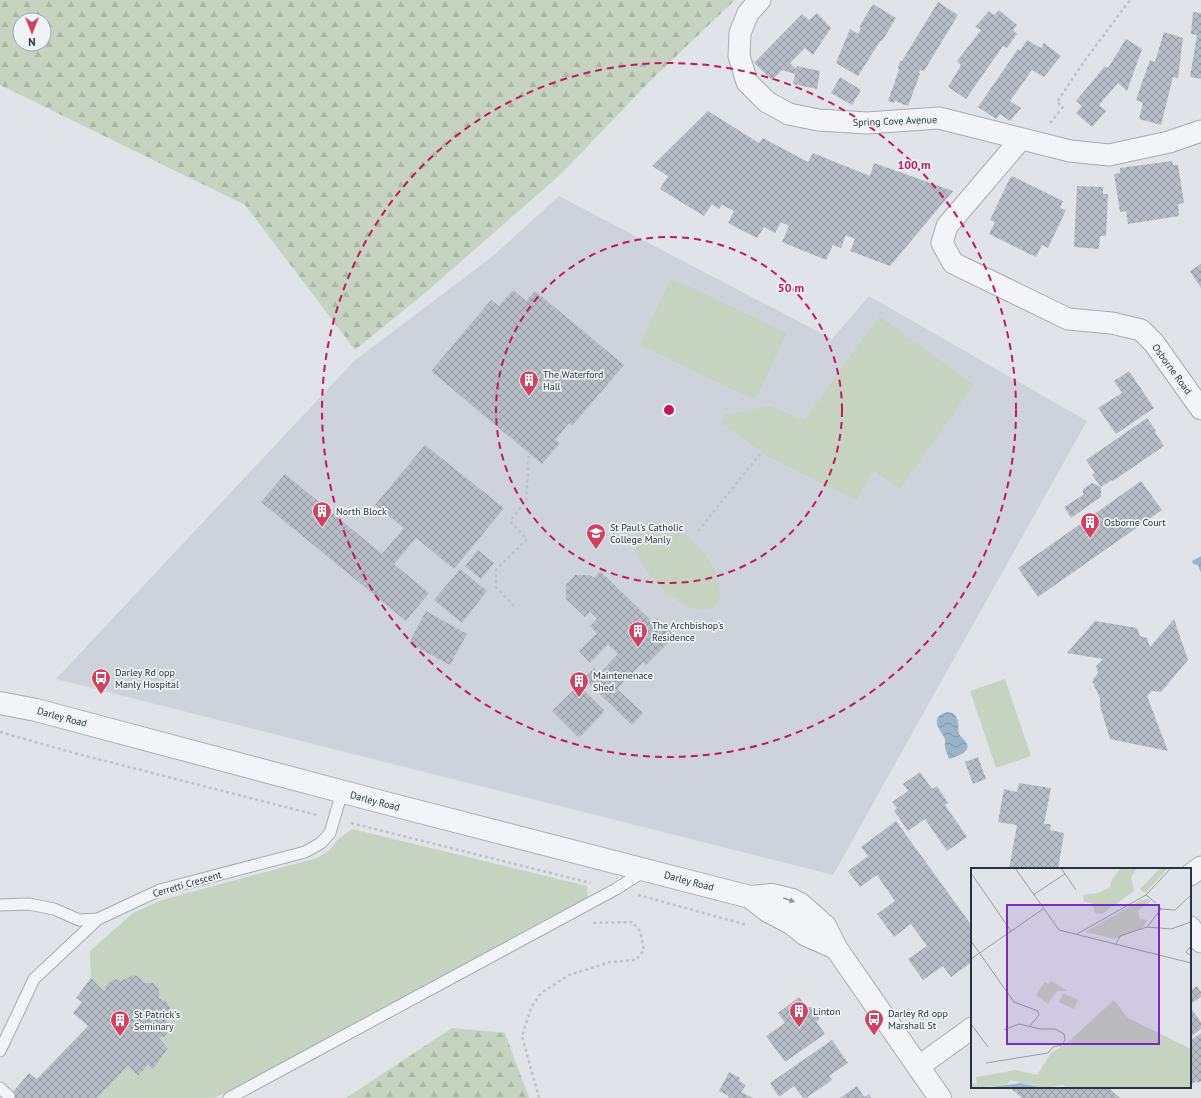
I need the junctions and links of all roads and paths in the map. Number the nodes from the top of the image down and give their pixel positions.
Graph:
1 (760, 0) edge
2 (1130, 0) edge
3 (1201, 131) edge
4 (1021, 139) junction
5 (1201, 409) edge
6 (529, 453) dead end
7 (760, 454) dead end
8 (698, 531) dead end
9 (514, 606) dead end
10 (0, 703) edge
11 (0, 732) edge
12 (342, 792) junction
13 (334, 819) junction
14 (1201, 867) edge
15 (646, 870) junction
16 (1191, 874) edge
17 (616, 890) junction
18 (0, 905) edge
19 (573, 913) junction
20 (98, 919) junction
21 (752, 926) dead end
22 (1191, 927) edge
23 (1201, 942) edge
24 (971, 1029) edge
25 (0, 1051) edge
26 (918, 1067) junction
27 (0, 1088) edge
28 (9, 1096) dead end
29 (229, 1098) edge
30 (540, 1098) edge
31 (940, 1098) edge

1 - 4 street, Spring Cove Avenue
2 - 4 path
3 - 4 street, Spring Cove Avenue
4 - 5 street, Osborne Road
6 - 9 path
7 - 8 path
10 - 12 street, Darley Road
11 - 13 path
12 - 13 lane, Cerretti Crescent
12 - 15 street, Darley Road
13 - 17 path
13 - 20 lane, Cerretti Crescent
14 - 16 street
15 - 17 lane
15 - 26 street, Darley Road
17 - 19 lane
17 - 21 path
18 - 20 lane, Cerretti Crescent
19 - 29 lane
19 - 30 path
20 - 25 lane
22 - 23 street
24 - 26 street
26 - 31 street, Darley Road
27 - 28 lane

